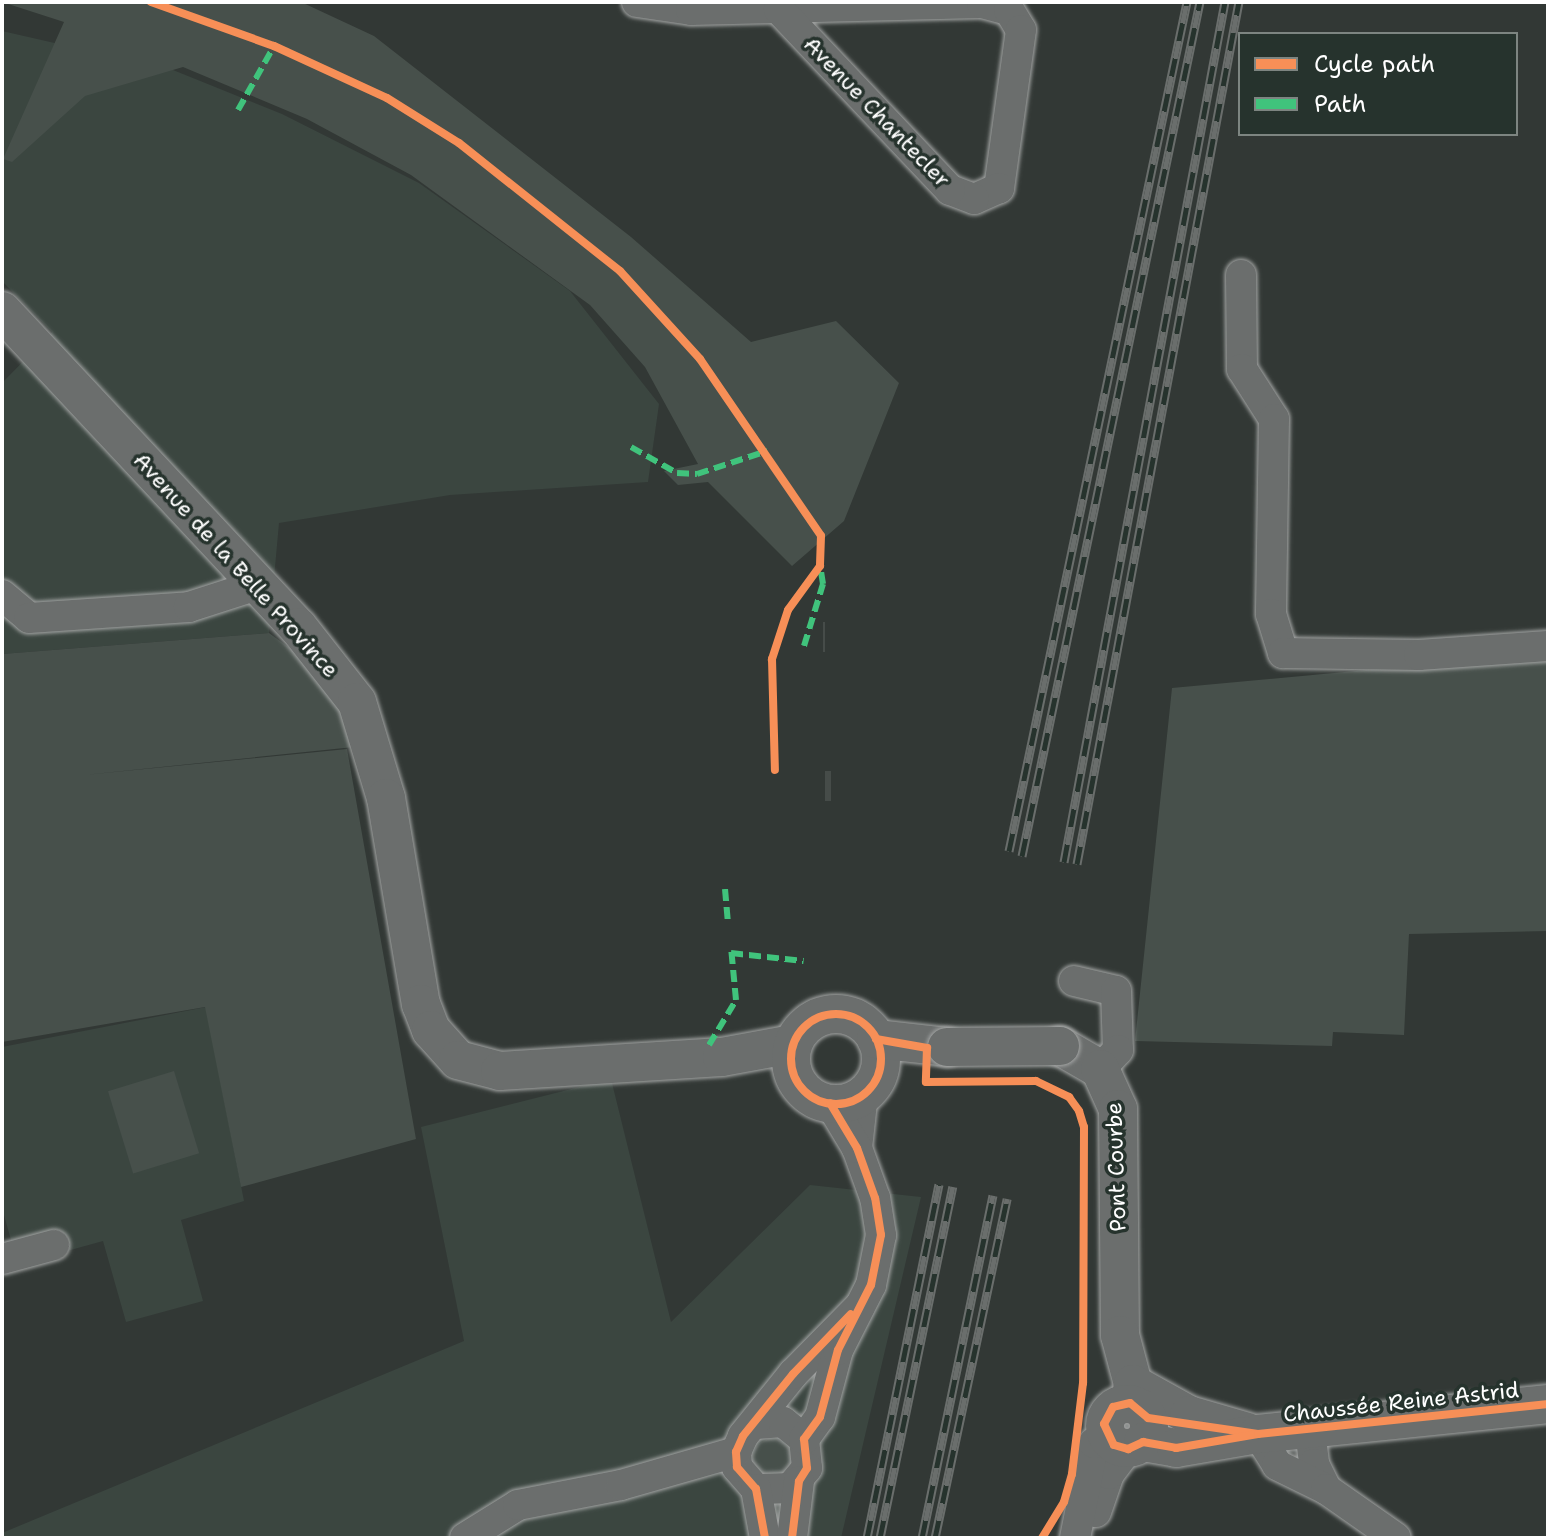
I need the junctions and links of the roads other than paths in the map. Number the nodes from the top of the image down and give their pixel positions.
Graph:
1 (637, 2) edge
2 (779, 9) junction
3 (1241, 275) dead end
4 (2, 311) edge
5 (257, 585) junction
6 (2, 595) edge
7 (1548, 646) edge
8 (1074, 981) dead end
9 (793, 1056) junction
10 (1058, 1058) junction
11 (1100, 1069) junction
12 (862, 1077) junction
13 (54, 1245) dead end
14 (2, 1259) edge
15 (860, 1306) junction
16 (1548, 1404) edge
17 (1129, 1419) junction
18 (756, 1424) junction
19 (1310, 1430) junction
20 (1258, 1434) junction
21 (804, 1439) junction
22 (736, 1452) junction
23 (799, 1481) junction
24 (756, 1489) junction
25 (1326, 1489) junction
26 (465, 1538) edge
27 (765, 1538) edge
28 (792, 1538) edge
29 (1075, 1538) edge
30 (1091, 1538) edge
31 (1396, 1538) edge

1 - 2 street, Avenue Chantecler
2 - 2 street, Avenue Chantecler
3 - 7 street
4 - 5 main road, Avenue de la Belle Province
5 - 6 street
5 - 9 main road, Avenue de la Belle Province
8 - 11 street
9 - 12 main road
9 - 12 main road
10 - 11 main road
10 - 12 main road
10 - 17 main road, Pont Courbe
11 - 17 main road, Pont Courbe
12 - 15 street
13 - 14 street
15 - 18 street
15 - 21 street
16 - 19 main road, Chaussée Reine Astrid
17 - 20 main road, Chaussée Reine Astrid
17 - 20 main road, Chaussée Reine Astrid
17 - 29 street
17 - 30 street
18 - 21 street
18 - 22 street
19 - 20 main road, Chaussée Reine Astrid
19 - 25 street
20 - 25 street
21 - 23 street
22 - 24 street
22 - 26 street
23 - 24 street
23 - 28 street
24 - 27 street
25 - 31 street

